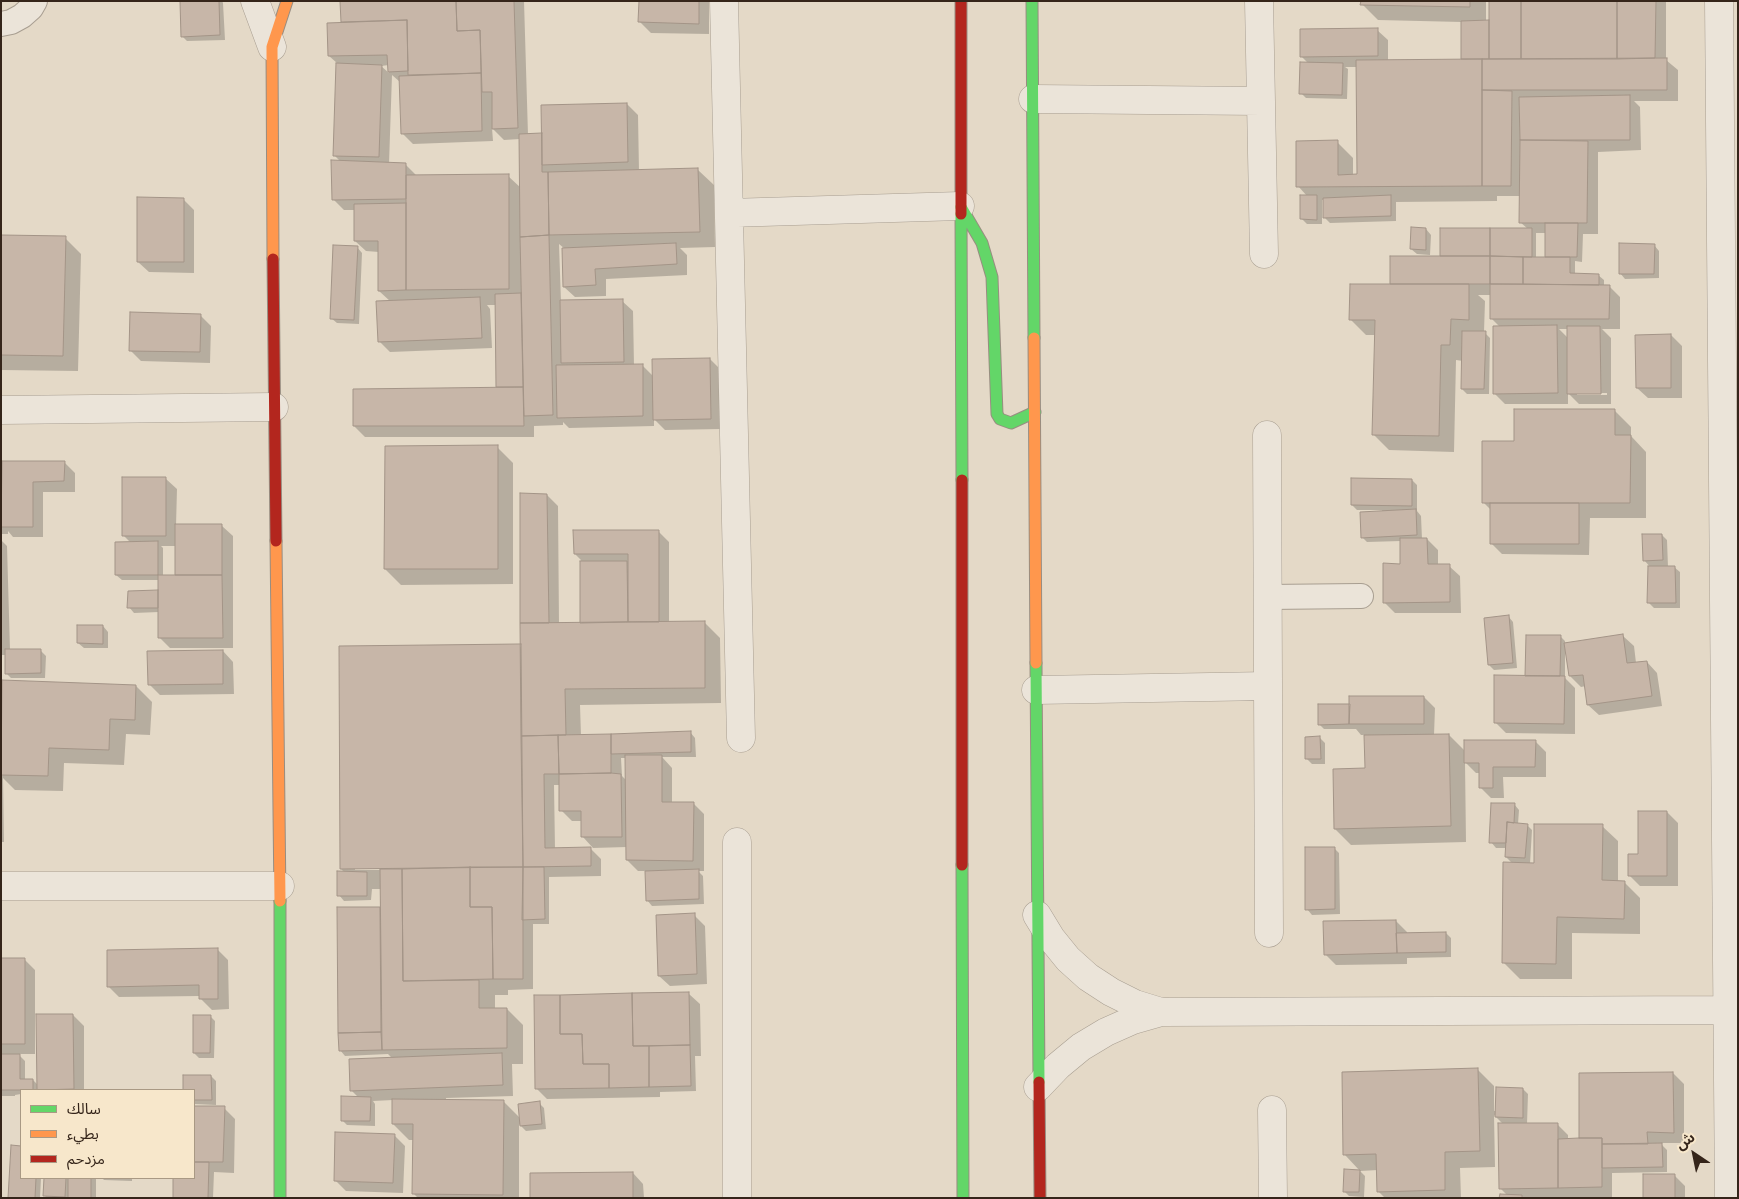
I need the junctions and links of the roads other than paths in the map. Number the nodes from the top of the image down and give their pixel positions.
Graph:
1 (35, 1) edge
2 (255, 1) edge
3 (287, 1) edge
4 (724, 1) edge
5 (1032, 1) edge
6 (1259, 1) edge
7 (1719, 1) edge
8 (956, 7) edge
9 (1, 24) edge
10 (272, 47) junction
11 (1033, 99) junction
12 (1261, 102) junction
13 (960, 206) junction
14 (729, 213) junction
15 (1264, 254) dead end
16 (1730, 260) edge
17 (274, 407) junction
18 (1, 410) edge
19 (1036, 412) junction
20 (1267, 435) dead end
21 (1361, 596) dead end
22 (1268, 598) junction
23 (1268, 686) junction
24 (1036, 690) junction
25 (742, 738) dead end
26 (1732, 743) edge
27 (737, 842) dead end
28 (1, 886) edge
29 (280, 886) junction
30 (1037, 915) junction
31 (1269, 933) dead end
32 (1727, 1010) junction
33 (1161, 1012) junction
34 (1038, 1087) junction
35 (1272, 1110) dead end
36 (280, 1198) edge
37 (736, 1198) edge
38 (963, 1198) edge
39 (1040, 1198) edge
40 (1273, 1198) edge
41 (1729, 1198) edge

1 - 9 lane
2 - 10 street
3 - 10 main road
4 - 14 street
5 - 11 main road
6 - 12 street
7 - 16 street
8 - 13 main road
10 - 17 main road
11 - 12 street
11 - 19 main road
12 - 15 street
13 - 14 street
13 - 19 main road
13 - 38 main road
14 - 25 street
16 - 26 street
17 - 18 street
17 - 29 main road
19 - 24 main road
20 - 22 street
21 - 22 lane
22 - 23 street
23 - 24 street
23 - 31 street
24 - 30 main road
26 - 32 street
27 - 37 street
28 - 29 street
29 - 36 main road
30 - 33 street
30 - 34 main road
32 - 33 street
32 - 41 street
33 - 34 street
34 - 39 main road
35 - 40 street

